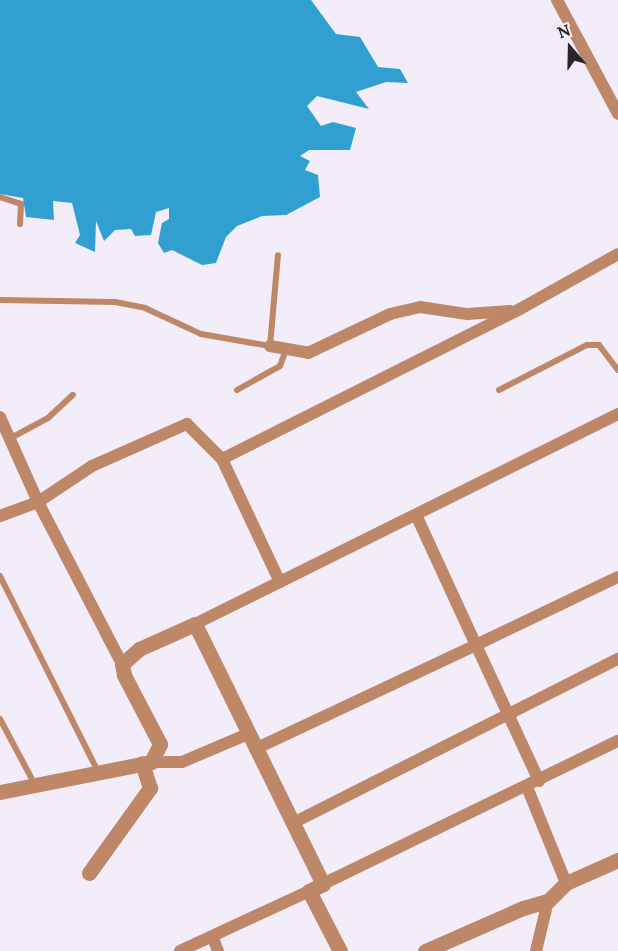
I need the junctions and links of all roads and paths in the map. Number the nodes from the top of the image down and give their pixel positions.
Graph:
1 (557, 0) edge
2 (618, 114) edge
3 (0, 197) edge
4 (20, 224) dead end
5 (618, 254) edge
6 (278, 255) dead end
7 (0, 300) edge
8 (520, 309) junction
9 (270, 346) junction
10 (285, 352) junction
11 (618, 370) edge
12 (237, 390) dead end
13 (499, 390) dead end
14 (73, 395) dead end
15 (618, 414) edge
16 (0, 417) edge
17 (8, 439) junction
18 (222, 459) junction
19 (38, 502) junction
20 (0, 516) edge
21 (417, 517) junction
22 (0, 576) edge
23 (618, 578) edge
24 (280, 582) junction
25 (195, 624) junction
26 (476, 645) junction
27 (618, 659) edge
28 (122, 663) junction
29 (506, 717) junction
30 (0, 719) edge
31 (248, 734) junction
32 (618, 741) edge
33 (255, 749) junction
34 (147, 763) junction
35 (97, 770) junction
36 (34, 783) junction
37 (533, 784) junction
38 (0, 792) edge
39 (294, 823) junction
40 (618, 860) edge
41 (90, 873) dead end
42 (566, 883) junction
43 (316, 887) junction
44 (548, 901) junction
45 (213, 938) junction
46 (180, 951) edge
47 (218, 951) edge
48 (340, 951) edge
49 (425, 951) edge
50 (536, 951) edge

1 - 2 street
3 - 4 lane
5 - 8 street
6 - 9 lane
7 - 9 lane
8 - 10 street
8 - 18 street
9 - 10 street
10 - 12 lane
11 - 13 lane
14 - 17 lane
15 - 21 street
16 - 17 street
17 - 19 street
18 - 19 street
18 - 24 street
19 - 20 street
19 - 28 street
21 - 24 street
21 - 26 street
22 - 35 lane
23 - 26 street
24 - 25 street
25 - 28 street
25 - 31 street
26 - 29 street
26 - 33 street
27 - 29 street
28 - 34 street
29 - 37 street
29 - 39 street
30 - 36 lane
31 - 33 street
31 - 34 street
32 - 37 street
33 - 39 street
34 - 35 street
34 - 41 street
35 - 36 street
36 - 38 street
37 - 42 street
37 - 43 street
39 - 43 street
40 - 42 street
42 - 44 street
43 - 45 street
43 - 48 street
44 - 49 street
44 - 50 street
45 - 46 street
45 - 47 street

